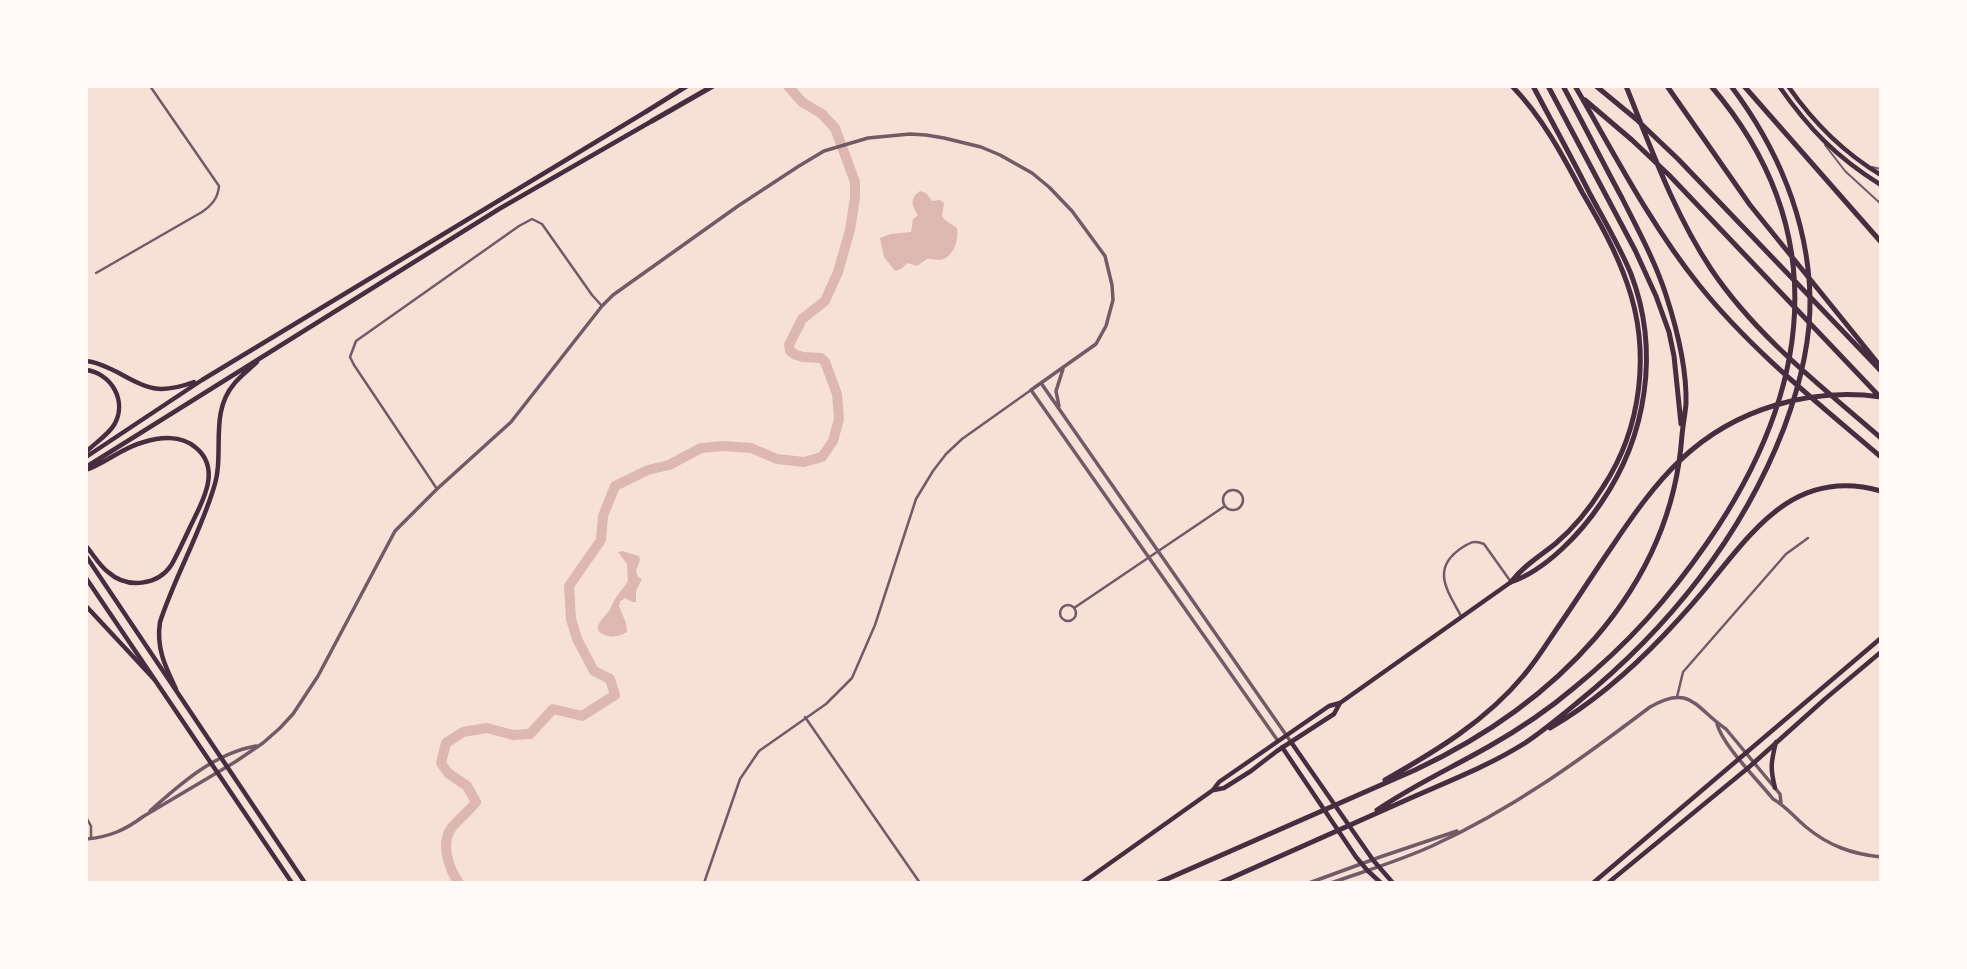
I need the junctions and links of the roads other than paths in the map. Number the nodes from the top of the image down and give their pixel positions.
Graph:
1 (150, 86) edge
2 (687, 86) edge
3 (713, 86) edge
4 (1512, 86) edge
5 (1533, 86) edge
6 (1548, 86) edge
7 (1564, 86) edge
8 (1575, 86) edge
9 (1596, 86) edge
10 (1626, 86) edge
11 (1667, 86) edge
12 (1711, 86) edge
13 (1731, 86) edge
14 (1744, 86) edge
15 (1779, 86) edge
16 (1788, 86) edge
17 (647, 111) joint
18 (652, 121) joint
19 (1822, 141) junction
20 (1868, 168) junction
21 (1881, 169) edge
22 (1881, 175) edge
23 (1881, 185) edge
24 (1881, 204) edge
25 (1881, 242) edge
26 (96, 273) dead end
27 (602, 306) junction
28 (264, 355) junction
29 (86, 361) edge
30 (1070, 362) junction
31 (1881, 369) edge
32 (86, 370) edge
33 (202, 380) junction
34 (1041, 383) junction
35 (1031, 390) junction
36 (1881, 397) edge
37 (1061, 411) junction
38 (1682, 430) junction
39 (1881, 438) edge
40 (86, 454) edge
41 (1881, 457) edge
42 (86, 469) edge
43 (437, 489) junction
44 (1881, 491) edge
45 (1225, 506) junction
46 (1808, 538) dead end
47 (86, 546) edge
48 (1159, 551) junction
49 (86, 556) edge
50 (1150, 557) junction
51 (86, 578) edge
52 (1511, 582) junction
53 (86, 606) edge
54 (1074, 608) junction
55 (1462, 617) junction
56 (1881, 638) edge
57 (1881, 652) edge
58 (154, 679) junction
59 (176, 689) junction
60 (1677, 697) junction
61 (1340, 703) junction
62 (805, 717) junction
63 (1717, 722) junction
64 (1286, 736) junction
65 (1278, 741) junction
66 (1777, 741) junction
67 (1291, 742) junction
68 (1526, 742) junction
69 (258, 746) junction
70 (1282, 747) junction
71 (1746, 752) junction
72 (221, 758) junction
73 (1739, 758) junction
74 (211, 763) junction
75 (1754, 763) junction
76 (228, 766) junction
77 (1748, 768) junction
78 (218, 772) junction
79 (1775, 788) junction
80 (1213, 790) junction
81 (1360, 793) junction
82 (1781, 803) junction
83 (144, 816) junction
84 (86, 817) edge
85 (1358, 822) junction
86 (1469, 827) junction
87 (88, 839) edge
88 (1881, 857) edge
89 (1373, 860) junction
90 (1362, 864) junction
91 (1380, 867) junction
92 (1367, 870) junction
93 (292, 883) edge
94 (305, 883) edge
95 (704, 883) edge
96 (920, 883) edge
97 (1082, 883) edge
98 (1158, 883) edge
99 (1220, 883) edge
100 (1309, 883) edge
101 (1331, 883) edge
102 (1381, 883) edge
103 (1393, 883) edge
104 (1593, 883) edge
105 (1608, 883) edge

1 - 26 street
2 - 17 highway
3 - 18 highway
4 - 52 highway
5 - 52 highway
6 - 38 highway
7 - 36 highway
7 - 38 highway
8 - 41 highway
9 - 31 highway
10 - 39 highway
11 - 31 highway
12 - 85 highway
13 - 68 highway
14 - 25 highway
15 - 19 main road
16 - 20 main road
17 - 33 main road
18 - 28 main road
19 - 23 main road
19 - 24 lane
20 - 21 lane
20 - 22 main road
27 - 30 street
27 - 43 street
27 - 43 street
28 - 42 main road
28 - 59 main road
29 - 33 main road
30 - 34 street
30 - 37 street
32 - 40 main road
33 - 40 main road
34 - 35 street
34 - 37 street
35 - 50 street
35 - 62 street
36 - 81 highway
37 - 48 street
38 - 81 highway
42 - 47 main road
43 - 69 street
44 - 68 highway
45 - 45 street
45 - 48 street
46 - 60 street
48 - 50 street
48 - 64 street
49 - 59 main road
50 - 54 street
50 - 65 street
51 - 58 main road
52 - 55 main road
52 - 55 street
53 - 58 main road
54 - 54 street
55 - 61 main road
56 - 71 main road
57 - 66 main road
58 - 74 main road
59 - 72 main road
60 - 63 street
60 - 86 street
61 - 64 main road
61 - 67 main road
62 - 95 street
62 - 96 street
63 - 71 street
63 - 73 street
64 - 65 main road
64 - 67 street
65 - 70 street
65 - 80 main road
66 - 75 main road
66 - 79 main road
67 - 70 main road
67 - 89 main road
68 - 85 highway
69 - 72 street
69 - 76 street
70 - 80 main road
70 - 90 main road
71 - 73 main road
71 - 75 street
72 - 74 street
72 - 76 main road
73 - 77 street
73 - 104 main road
74 - 78 main road
74 - 83 street
75 - 77 main road
75 - 79 street
76 - 78 street
76 - 94 main road
77 - 82 street
77 - 105 main road
78 - 83 street
78 - 93 main road
79 - 82 street
80 - 97 main road
81 - 98 highway
82 - 88 street
83 - 87 street
84 - 87 street
85 - 99 highway
86 - 89 street
86 - 91 street
89 - 90 street
89 - 91 main road
90 - 92 main road
90 - 100 street
91 - 92 street
91 - 103 main road
92 - 101 street
92 - 102 main road

